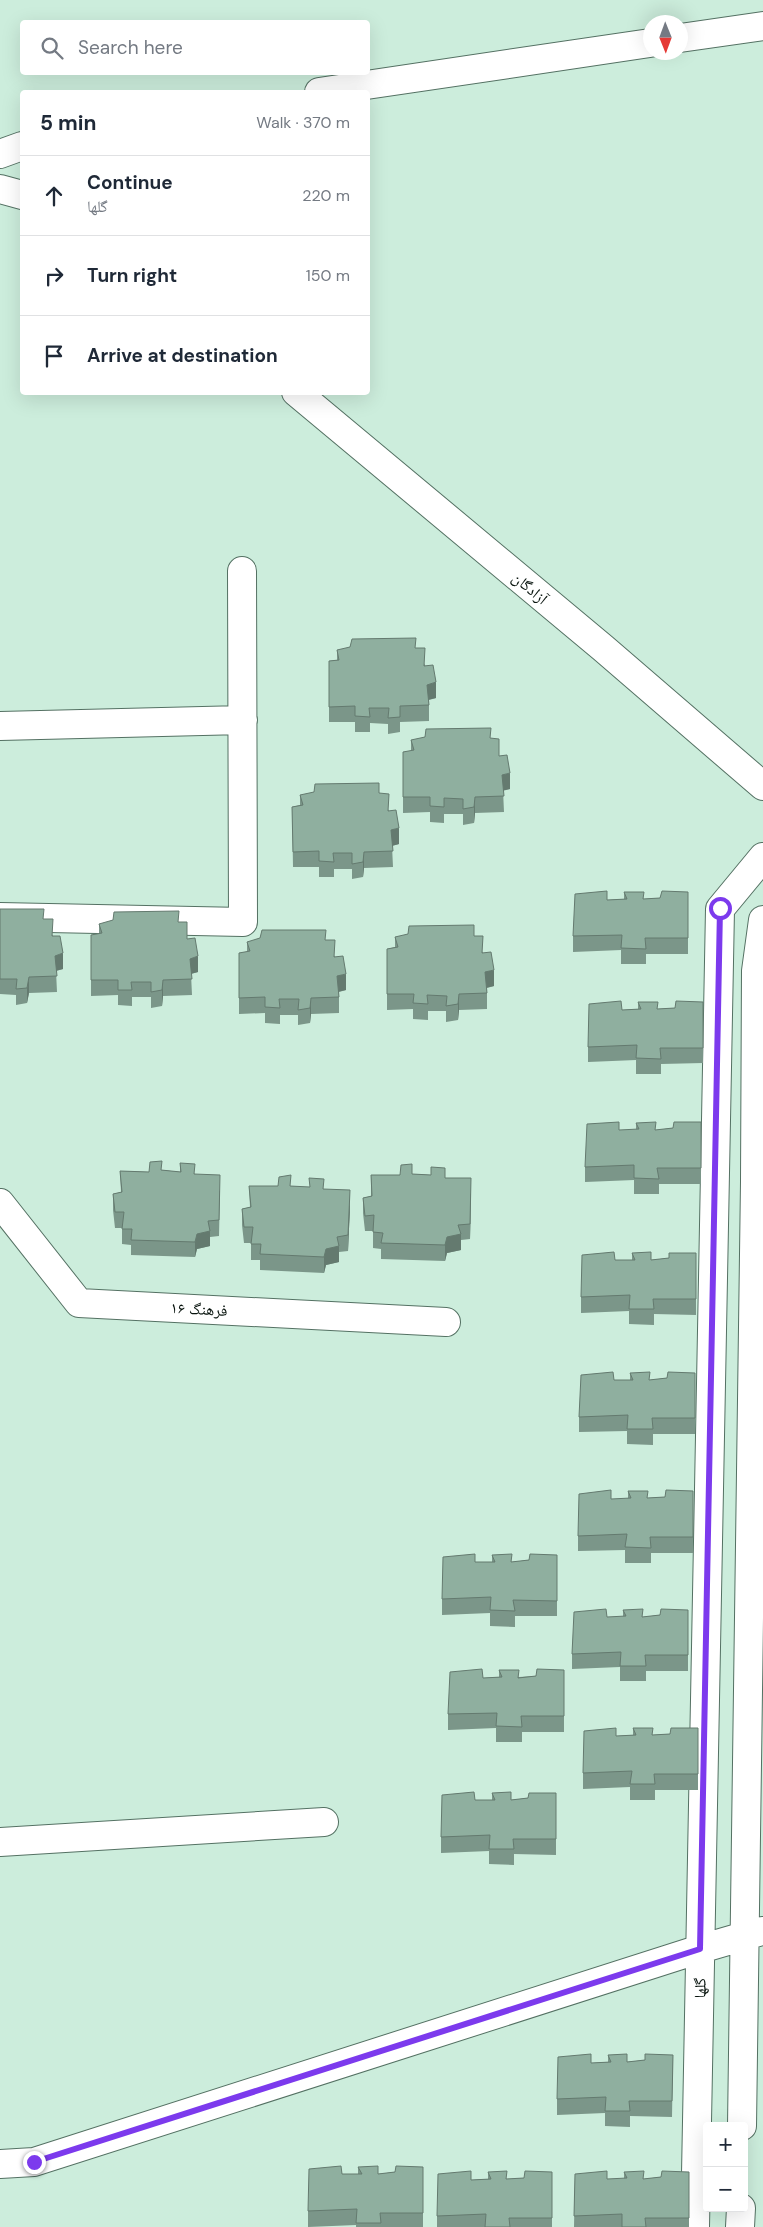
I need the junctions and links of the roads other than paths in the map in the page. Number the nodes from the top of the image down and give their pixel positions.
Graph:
1 (763, 26) edge
2 (688, 37) edge
3 (643, 43) edge
4 (332, 90) edge
5 (20, 147) edge
6 (0, 154) edge
7 (0, 189) edge
8 (20, 194) edge
9 (300, 395) edge
10 (242, 571) dead end
11 (243, 720) junction
12 (0, 726) edge
13 (763, 786) edge
14 (763, 857) edge
15 (0, 918) edge
16 (763, 920) edge
17 (0, 1202) edge
18 (446, 1322) dead end
19 (324, 1822) dead end
20 (0, 1842) edge
21 (754, 1934) edge
22 (700, 1949) junction
23 (742, 2122) edge
24 (0, 2164) edge
25 (740, 2212) edge
26 (695, 2227) edge
27 (740, 2227) edge

1 - 2 street
3 - 4 street
5 - 6 street
7 - 8 street
9 - 13 street, آزادگان
10 - 11 street
11 - 12 street
11 - 15 street
14 - 22 street, گلها
16 - 21 street
17 - 18 street, فرهنگ ۱۶
19 - 20 street
21 - 22 street
21 - 23 street
22 - 24 street
22 - 26 street, گلها
25 - 27 street

